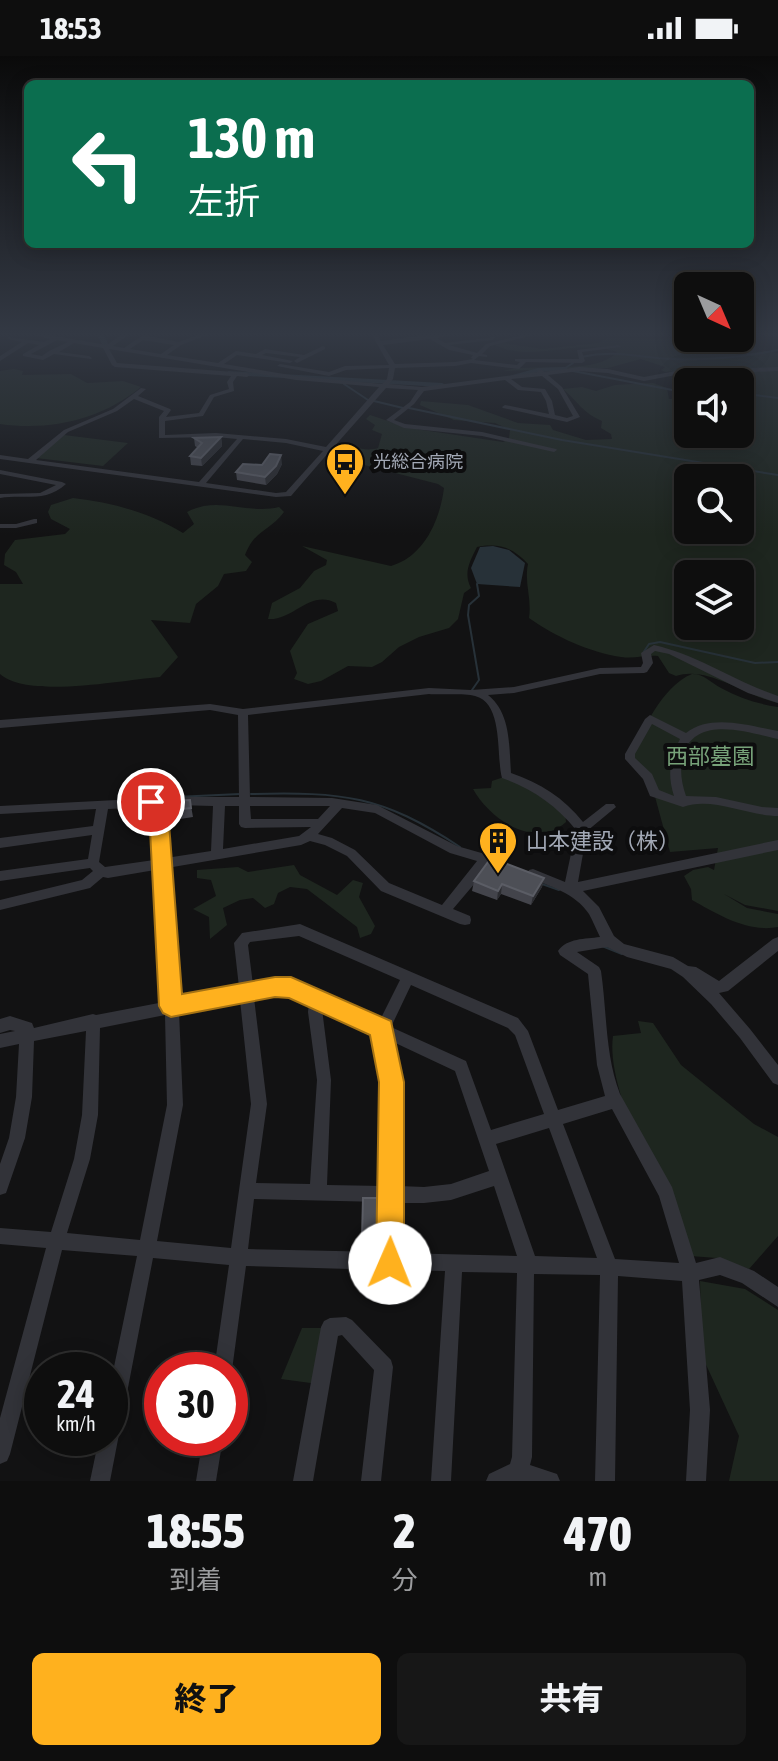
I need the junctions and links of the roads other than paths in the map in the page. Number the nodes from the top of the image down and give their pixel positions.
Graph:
1 (126, 402) edge
2 (148, 402) edge
3 (209, 402) edge
4 (372, 402) edge
5 (413, 402) edge
6 (547, 402) edge
7 (569, 402) edge
8 (505, 407) dead end
9 (552, 415) junction
10 (164, 419) junction
11 (241, 438) junction
12 (329, 450) junction
13 (554, 450) dead end
14 (0, 457) edge
15 (30, 461) junction
16 (0, 472) edge
17 (201, 484) junction
18 (0, 496) edge
19 (34, 521) dead end
20 (0, 526) edge
21 (479, 693) junction
22 (778, 700) edge
23 (243, 712) junction
24 (0, 724) edge
25 (778, 735) edge
26 (685, 737) junction
27 (219, 800) junction
28 (245, 800) junction
29 (340, 803) junction
30 (683, 803) junction
31 (103, 804) junction
32 (156, 804) junction
33 (610, 807) dead end
34 (0, 810) edge
35 (778, 812) edge
36 (320, 825) junction
37 (582, 829) junction
38 (99, 830) junction
39 (309, 836) junction
40 (0, 843) edge
41 (778, 845) edge
42 (217, 853) junction
43 (485, 858) junction
44 (161, 865) junction
45 (97, 867) junction
46 (0, 876) edge
47 (570, 889) junction
48 (0, 905) edge
49 (445, 911) junction
50 (465, 920) dead end
51 (609, 941) junction
52 (778, 943) edge
53 (687, 972) junction
54 (408, 978) junction
55 (247, 992) junction
56 (317, 999) junction
57 (171, 1006) junction
58 (93, 1021) junction
59 (0, 1026) edge
60 (383, 1029) junction
61 (26, 1033) junction
62 (0, 1041) edge
63 (778, 1078) edge
64 (613, 1101) junction
65 (555, 1120) junction
66 (488, 1139) junction
67 (499, 1176) junction
68 (0, 1187) edge
69 (247, 1191) junction
70 (318, 1192) junction
71 (391, 1195) junction
72 (0, 1236) edge
73 (56, 1242) junction
74 (148, 1250) junction
75 (240, 1257) junction
76 (390, 1263) junction
77 (454, 1264) junction
78 (527, 1266) junction
79 (609, 1267) junction
80 (690, 1273) junction
81 (778, 1298) edge
82 (127, 1352) edge
83 (226, 1352) edge
84 (0, 1454) edge
85 (106, 1456) edge
86 (210, 1456) edge
87 (518, 1471) junction
88 (100, 1481) edge
89 (206, 1481) edge
90 (303, 1481) edge
91 (371, 1481) edge
92 (441, 1481) edge
93 (496, 1481) edge
94 (550, 1481) edge
95 (605, 1481) edge
96 (696, 1481) edge

1 - 15 street
2 - 10 street
3 - 10 street
4 - 12 street
5 - 13 street
6 - 9 street
7 - 9 street
8 - 9 street
10 - 11 street
11 - 12 street
11 - 17 street
12 - 17 street
14 - 15 street
15 - 17 street
16 - 18 street
19 - 20 street
21 - 22 street
21 - 23 street
21 - 37 street
23 - 24 street
23 - 28 street
25 - 26 street
26 - 30 street
26 - 30 street
27 - 28 street
27 - 32 street
27 - 42 street
28 - 29 street
28 - 36 street
29 - 36 street
29 - 43 street
30 - 35 street
31 - 32 street
31 - 34 street
31 - 38 street
32 - 44 street
33 - 37 street
36 - 39 street
37 - 47 street
38 - 40 street
38 - 45 street
39 - 42 street
39 - 49 street
41 - 47 street
42 - 44 street
43 - 47 street
43 - 49 street
44 - 45 street
44 - 57 street
45 - 46 street
45 - 48 street
47 - 51 street
49 - 50 street
51 - 53 street
51 - 64 street
52 - 53 street
53 - 63 street
54 - 55 street
54 - 60 street
54 - 65 street
55 - 56 street
55 - 57 street
55 - 69 street
56 - 60 street
56 - 70 street
57 - 58 street
57 - 74 street
58 - 61 street
58 - 73 street
59 - 61 street
60 - 66 street
60 - 71 street
61 - 62 street
61 - 68 street
64 - 65 street
64 - 80 street
65 - 66 street
65 - 79 street
66 - 67 street
67 - 71 street
67 - 78 street
69 - 70 street
69 - 75 street
70 - 71 street
71 - 76 street
72 - 73 street
73 - 74 street
73 - 84 street
74 - 75 street
74 - 82 street
75 - 76 street
75 - 83 street
76 - 77 street
77 - 78 street
77 - 92 street
78 - 79 street
78 - 87 street
79 - 80 street
79 - 95 street
80 - 81 street
80 - 96 street
85 - 88 street
86 - 89 street
87 - 93 street
87 - 94 street
90 - 91 street

